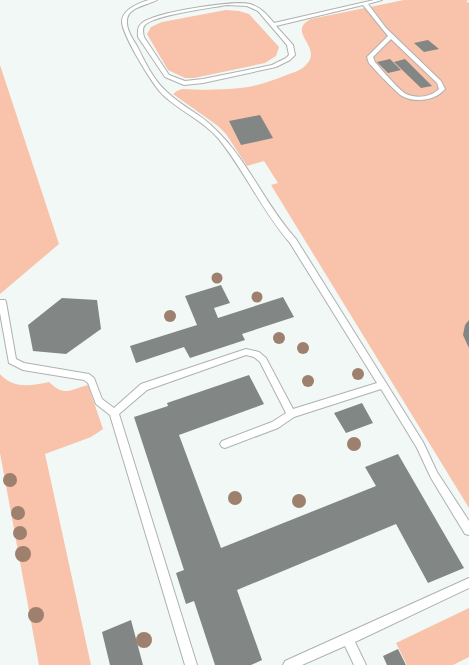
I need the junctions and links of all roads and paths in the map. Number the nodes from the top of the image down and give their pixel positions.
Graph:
1 (155, 0) edge
2 (380, 0) edge
3 (364, 3) junction
4 (273, 25) junction
5 (390, 36) junction
6 (2, 302) dead end
7 (382, 385) junction
8 (114, 413) junction
9 (291, 414) junction
10 (225, 444) dead end
11 (469, 530) edge
12 (469, 583) edge
13 (348, 639) junction
14 (191, 665) edge
15 (289, 665) edge
16 (360, 665) edge

1 - 7 lane
2 - 3 lane
3 - 4 lane
3 - 5 lane
4 - 4 lane
5 - 5 lane
6 - 8 lane
7 - 9 lane
7 - 11 lane
8 - 9 lane
8 - 14 lane
9 - 10 lane
12 - 13 lane
13 - 15 lane
13 - 16 lane

